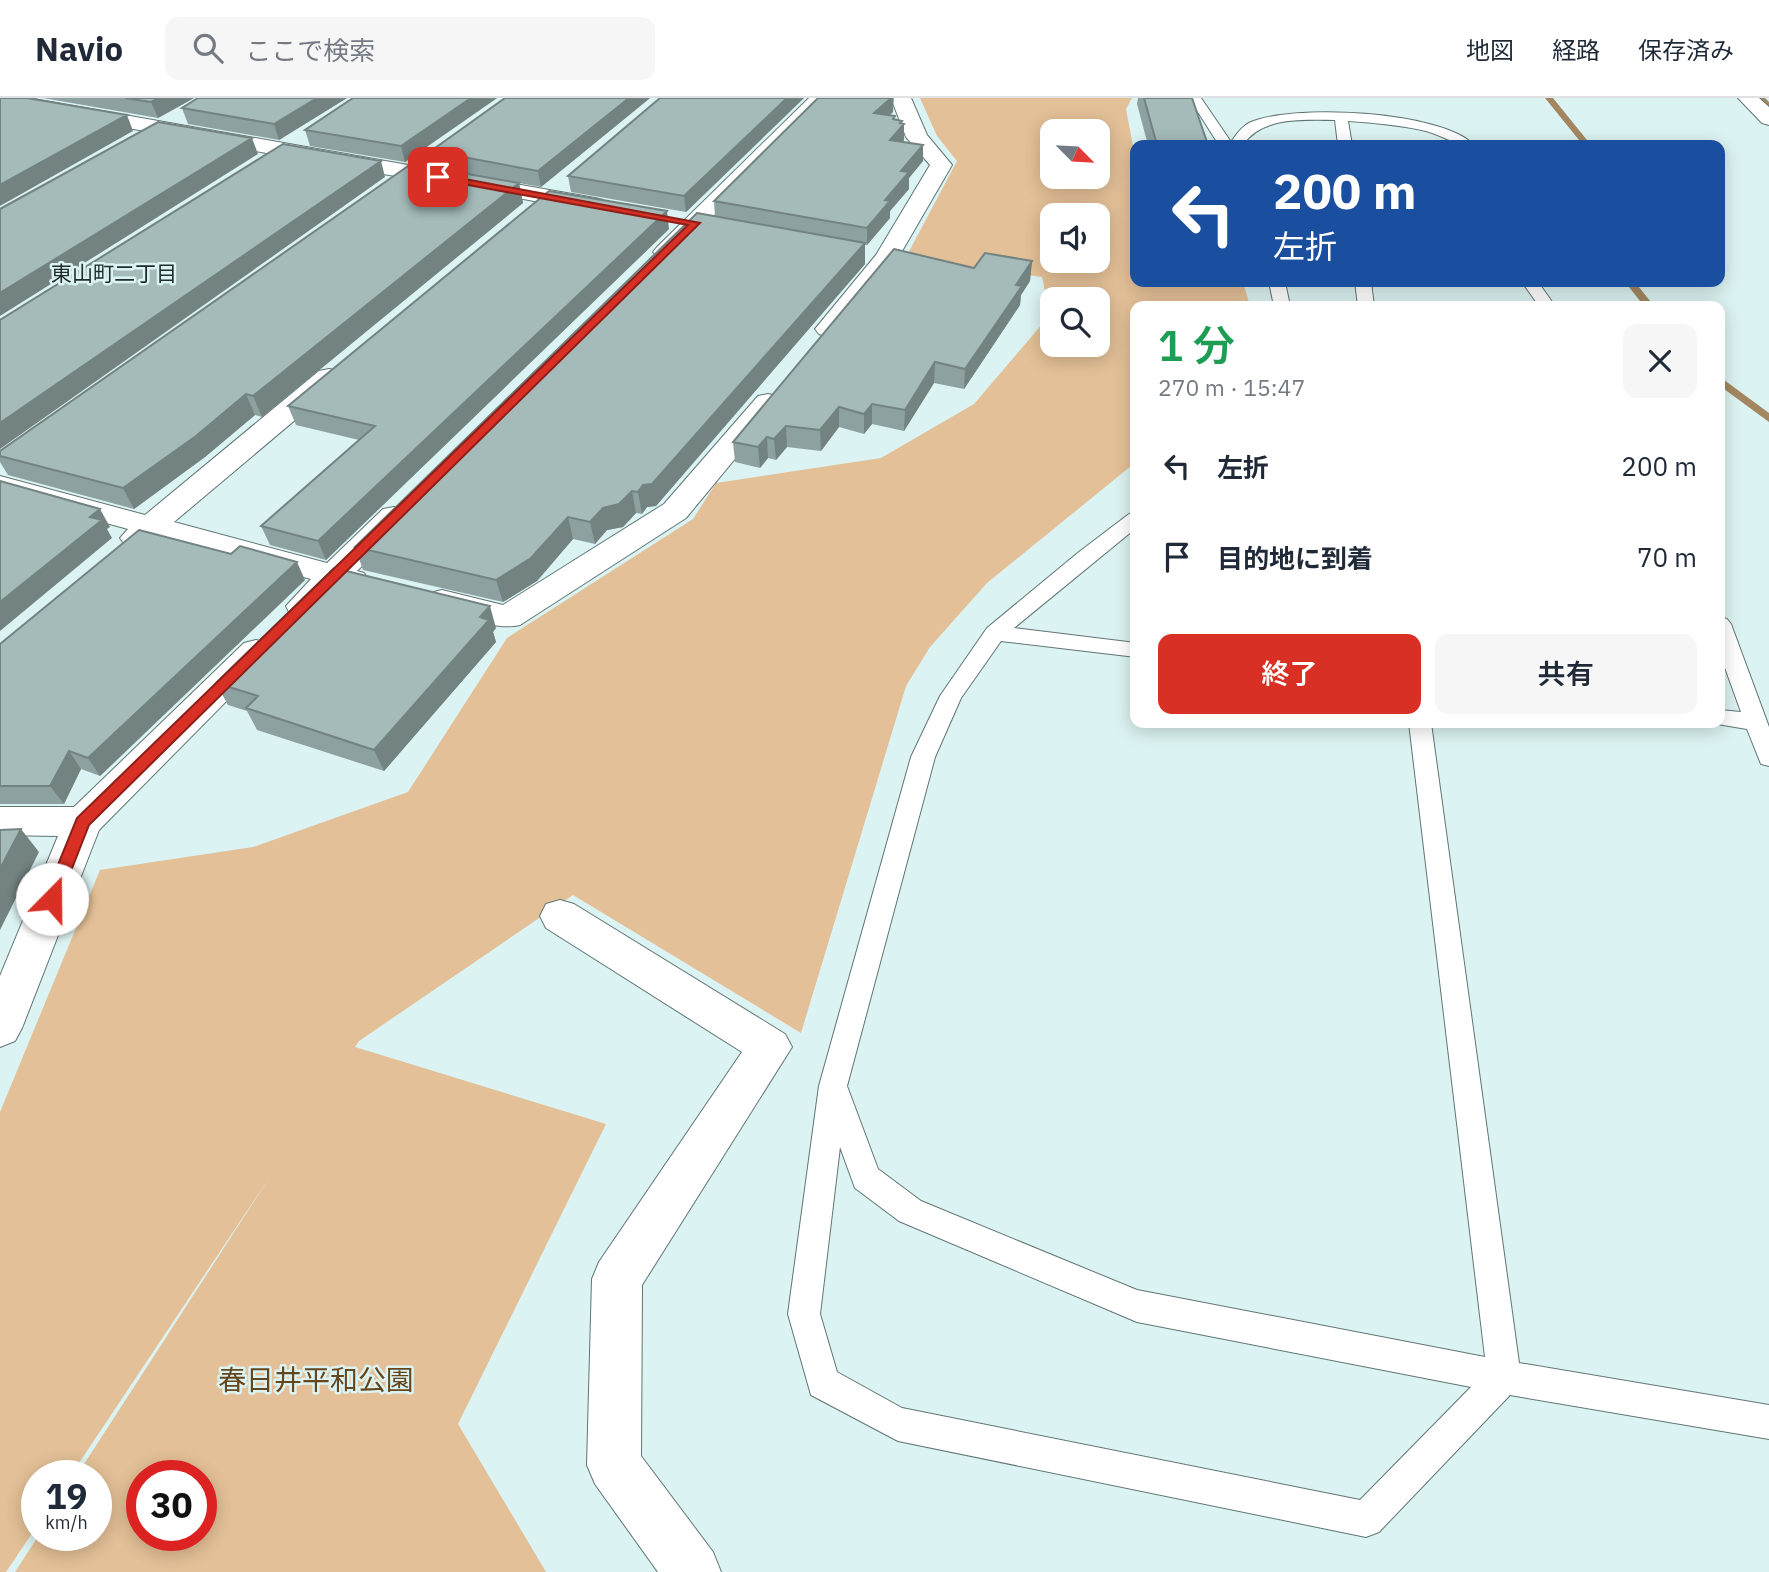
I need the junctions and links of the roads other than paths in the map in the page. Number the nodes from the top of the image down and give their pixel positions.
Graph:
1 (820, 98) edge
2 (901, 98) edge
3 (1195, 98) edge
4 (1748, 98) edge
5 (0, 99) edge
6 (53, 102) edge
7 (193, 110) edge
8 (1341, 117) junction
9 (1769, 119) edge
10 (11, 124) edge
11 (161, 127) junction
12 (308, 135) edge
13 (1223, 140) edge
14 (1239, 140) edge
15 (1344, 140) edge
16 (1459, 140) edge
17 (127, 147) edge
18 (285, 150) junction
19 (262, 164) edge
20 (421, 164) junction
21 (557, 188) junction
22 (377, 196) edge
23 (614, 209) edge
24 (526, 215) edge
25 (681, 221) junction
26 (722, 228) edge
27 (646, 271) edge
28 (812, 349) edge
29 (344, 365) edge
30 (787, 379) edge
31 (4, 470) edge
32 (411, 499) edge
33 (1130, 523) edge
34 (151, 525) junction
35 (111, 559) edge
36 (333, 575) junction
37 (995, 633) junction
38 (1725, 638) edge
39 (1130, 649) edge
40 (1725, 719) edge
41 (1756, 722) junction
42 (1421, 728) edge
43 (1769, 758) edge
44 (0, 821) edge
45 (83, 822) junction
46 (560, 916) dead end
47 (0, 1028) edge
48 (834, 1086) junction
49 (1504, 1377) junction
50 (1769, 1422) edge
51 (693, 1572) edge

1 - 25 street
2 - 28 street
3 - 13 lane
4 - 9 street
5 - 6 street
6 - 10 street
6 - 11 street
7 - 11 street
8 - 14 lane
8 - 15 lane
8 - 16 lane
11 - 17 street
11 - 18 street
12 - 18 street
18 - 19 street
18 - 20 street
20 - 21 street
20 - 22 street
21 - 23 street
21 - 24 street
25 - 26 street
25 - 27 street
29 - 34 street
30 - 36 street
31 - 34 street
32 - 36 street
33 - 37 lane
34 - 35 street
34 - 36 street
36 - 45 street
37 - 39 lane
37 - 48 lane
38 - 41 lane
40 - 41 lane
41 - 43 lane
42 - 49 lane
44 - 45 street
45 - 47 street
46 - 51 street
48 - 49 lane
48 - 49 lane
49 - 50 lane

